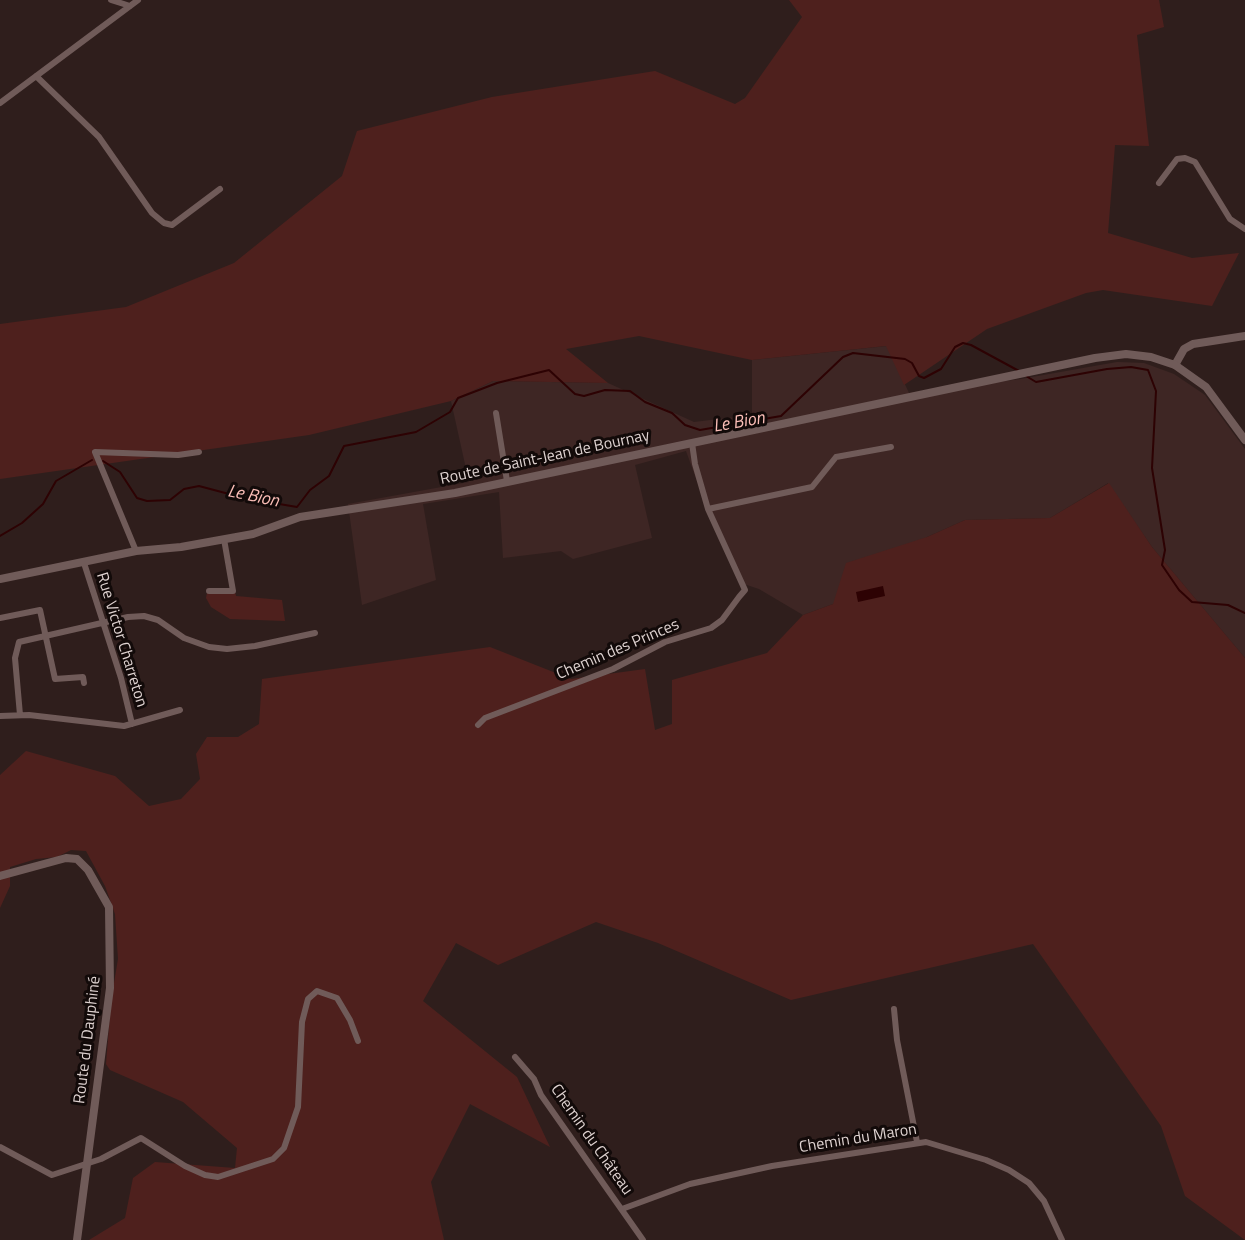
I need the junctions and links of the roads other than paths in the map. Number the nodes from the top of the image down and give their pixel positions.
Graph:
1 (111, 0) edge
2 (138, 0) edge
3 (130, 6) junction
4 (36, 75) junction
5 (0, 103) edge
6 (1159, 183) dead end
7 (220, 189) dead end
8 (1245, 229) edge
9 (1245, 336) edge
10 (1175, 365) junction
11 (496, 413) dead end
12 (1245, 440) edge
13 (693, 443) junction
14 (891, 447) dead end
15 (199, 452) dead end
16 (507, 481) junction
17 (708, 509) junction
18 (224, 539) junction
19 (136, 551) junction
20 (84, 563) junction
21 (0, 579) edge
22 (209, 591) dead end
23 (0, 618) edge
24 (103, 622) junction
25 (315, 633) dead end
26 (46, 636) junction
27 (84, 683) dead end
28 (180, 710) dead end
29 (20, 715) junction
30 (0, 716) edge
31 (132, 724) junction
32 (478, 725) dead end
33 (0, 876) edge
34 (894, 1009) dead end
35 (358, 1041) dead end
36 (515, 1058) dead end
37 (917, 1142) junction
38 (0, 1147) edge
39 (86, 1165) junction
40 (622, 1209) junction
41 (77, 1240) edge
42 (643, 1240) edge
43 (1062, 1240) edge

1 - 3 street
2 - 3 street
3 - 4 street
4 - 5 street
4 - 7 street
6 - 8 street
9 - 10 street
10 - 12 main road, Route de Saint-Jean de Bournay
10 - 13 main road, Route de Saint-Jean de Bournay
11 - 16 street
13 - 16 main road, Route de Saint-Jean de Bournay
13 - 17 street, Chemin des Princes
14 - 17 street
15 - 19 street
16 - 18 main road, Route de Saint-Jean de Bournay
17 - 32 street, Chemin des Princes
18 - 19 main road, Route de Saint-Jean de Bournay
18 - 22 street
19 - 20 main road, Route de Saint-Jean de Bournay
20 - 21 main road, Route de Saint-Jean de Bournay
20 - 24 street, Rue Victor Charreton
23 - 26 street
24 - 25 street
24 - 26 street
24 - 31 street, Rue Victor Charreton
26 - 27 street
26 - 29 street
28 - 31 street
29 - 30 street
29 - 31 street
33 - 39 street, Route du Dauphiné
34 - 37 street
35 - 39 street
36 - 40 street, Chemin du Château
37 - 40 street, Chemin du Maron
37 - 43 street, Chemin du Maron
38 - 39 street
39 - 41 street, Route du Dauphiné
40 - 42 street, Chemin du Château

